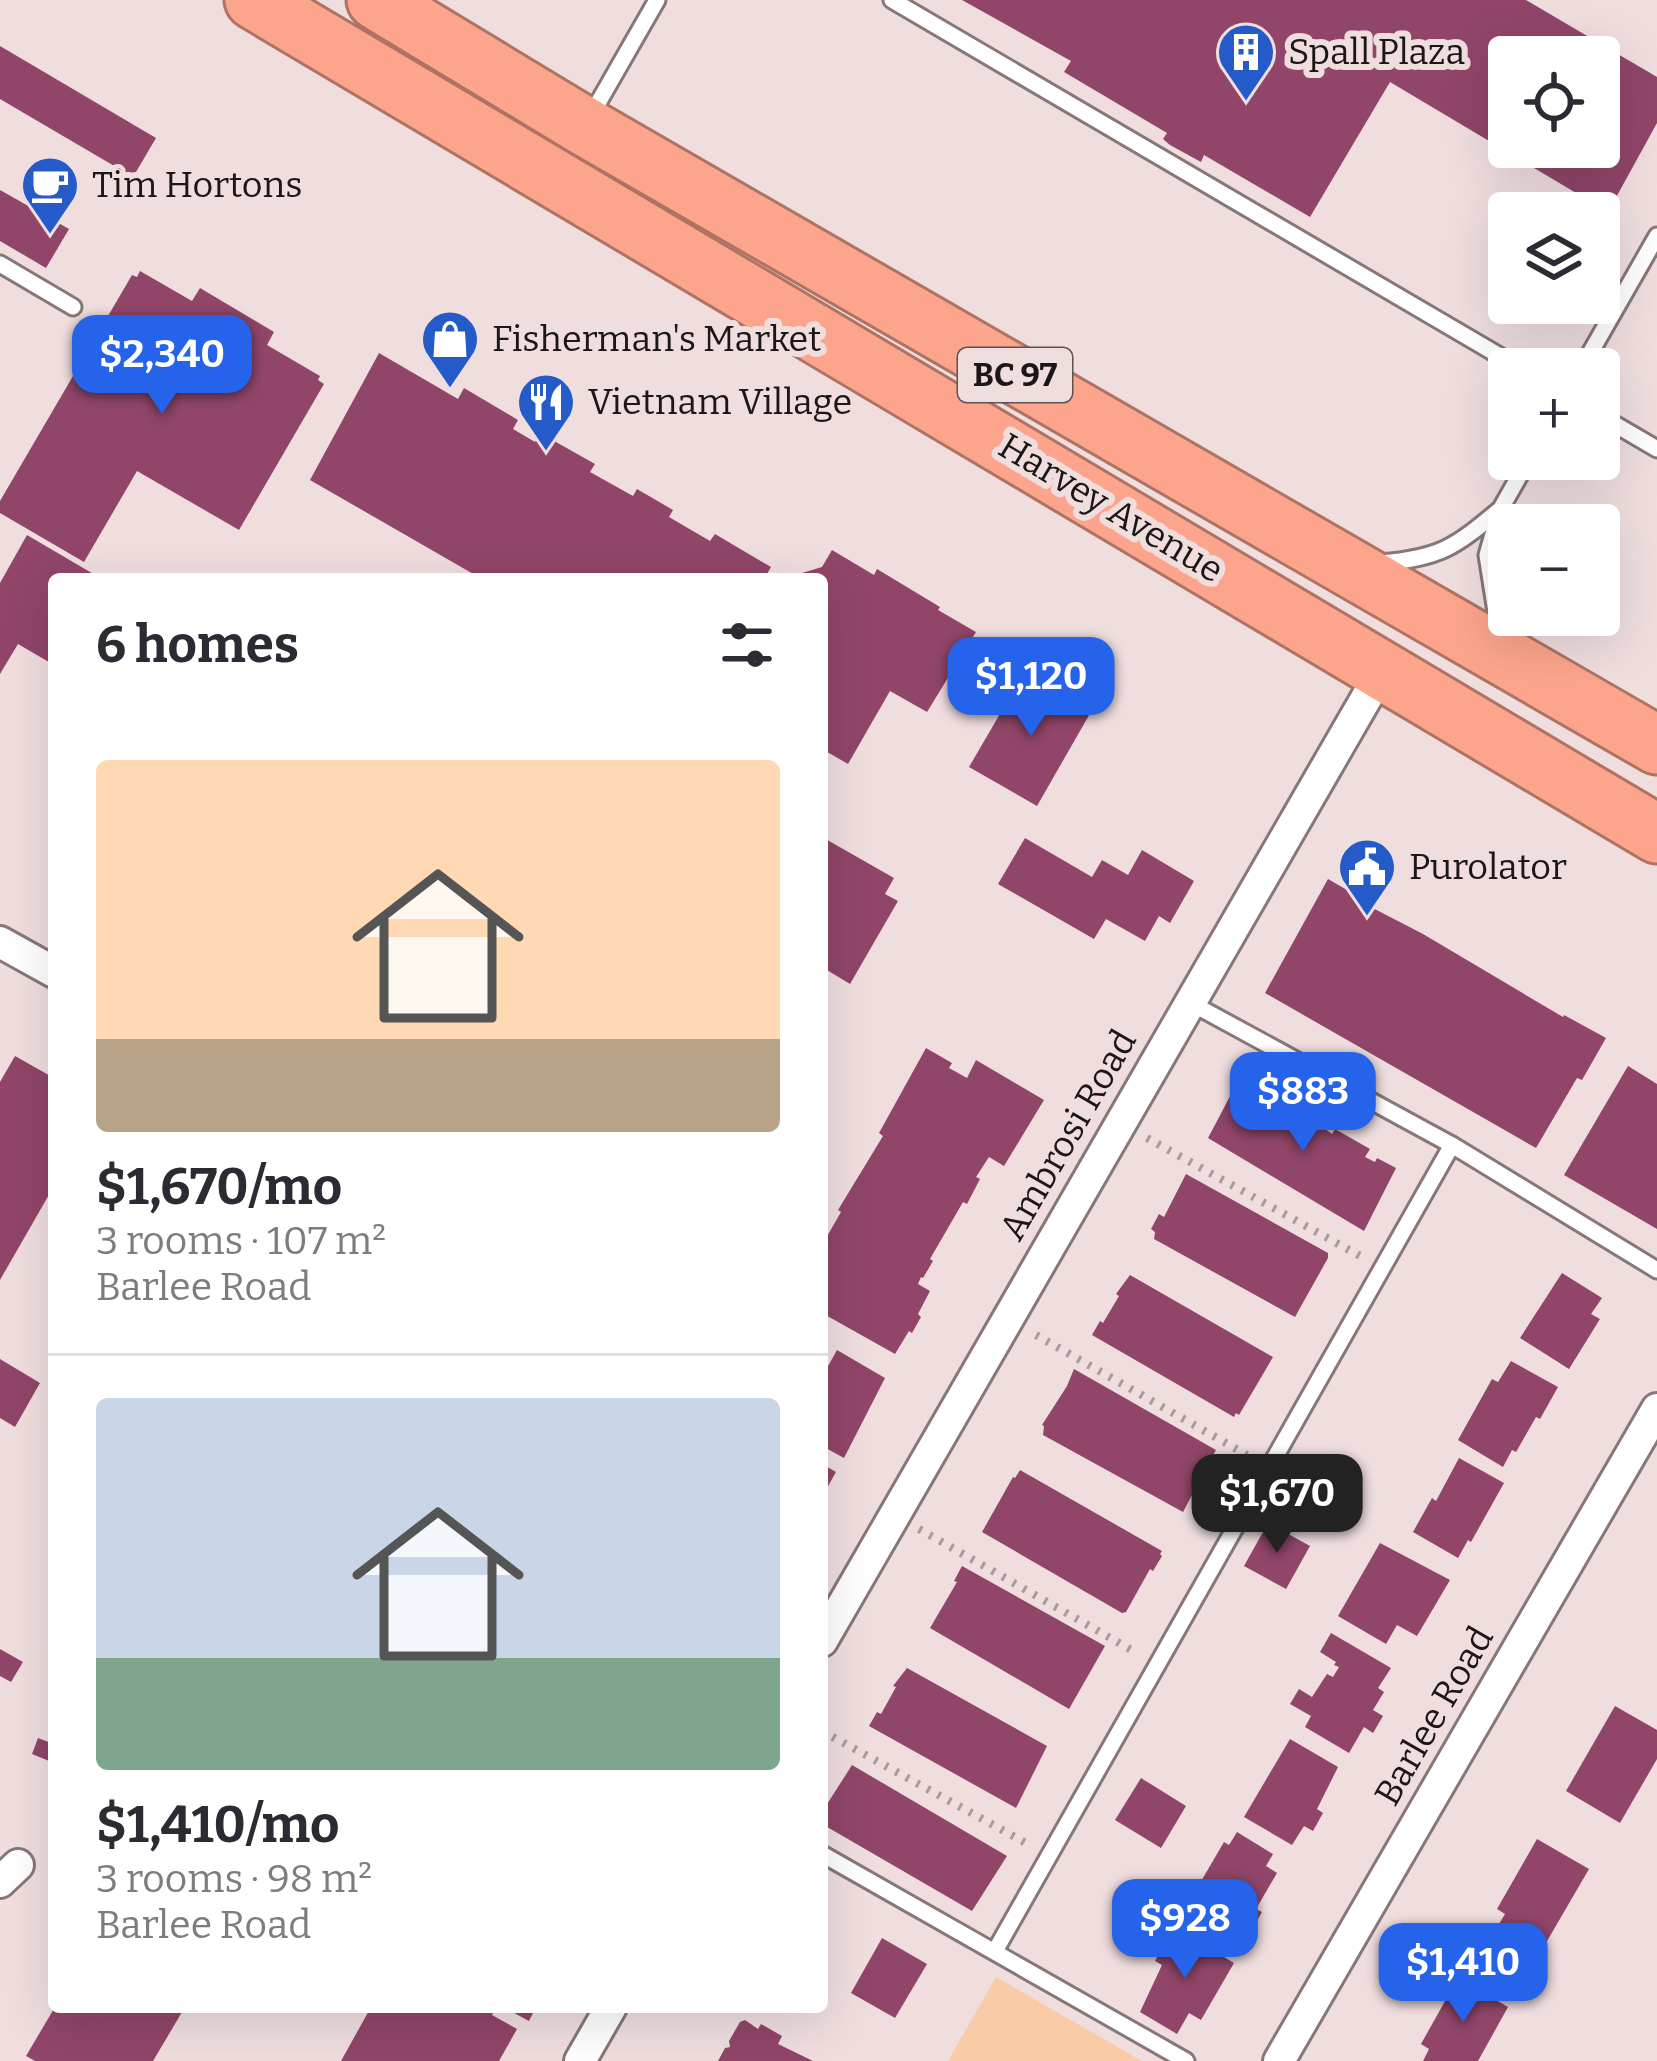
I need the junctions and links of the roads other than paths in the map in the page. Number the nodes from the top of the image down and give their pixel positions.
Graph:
1 (254, 0) edge
2 (376, 0) edge
3 (657, 0) edge
4 (892, 0) edge
5 (584, 127) junction
6 (1657, 236) edge
7 (0, 265) edge
8 (73, 307) dead end
9 (1593, 348) edge
10 (1488, 349) edge
11 (1620, 426) edge
12 (1656, 445) edge
13 (1488, 519) edge
14 (1348, 566) junction
15 (1500, 636) edge
16 (1383, 669) junction
17 (1532, 671) junction
18 (1657, 745) edge
19 (1657, 833) edge
20 (0, 942) edge
21 (48, 969) edge
22 (1190, 1002) junction
23 (1452, 1145) junction
24 (1657, 1270) edge
25 (1657, 1409) edge
26 (828, 1630) edge
27 (828, 1857) edge
28 (994, 1951) junction
29 (608, 2013) edge
30 (580, 2061) edge
31 (1186, 2061) edge
32 (1279, 2061) edge

1 - 16 highway, Harvey Avenue / BC 97
2 - 5 highway, Harvey Avenue / BC 97
3 - 5 lane
4 - 10 lane
5 - 14 highway, Harvey Avenue / BC 97
6 - 9 lane
7 - 8 lane
11 - 12 lane
13 - 14 lane
14 - 17 highway, Harvey Avenue / BC 97
15 - 17 lane
16 - 17 highway
16 - 19 highway, Harvey Avenue / BC 97
16 - 22 street, Ambrosi Road
17 - 18 highway, Harvey Avenue / BC 97
20 - 21 street
22 - 23 lane
22 - 26 street, Ambrosi Road
23 - 24 lane
23 - 28 lane
25 - 32 street, Barlee Road
27 - 28 lane
28 - 31 lane
29 - 30 street

